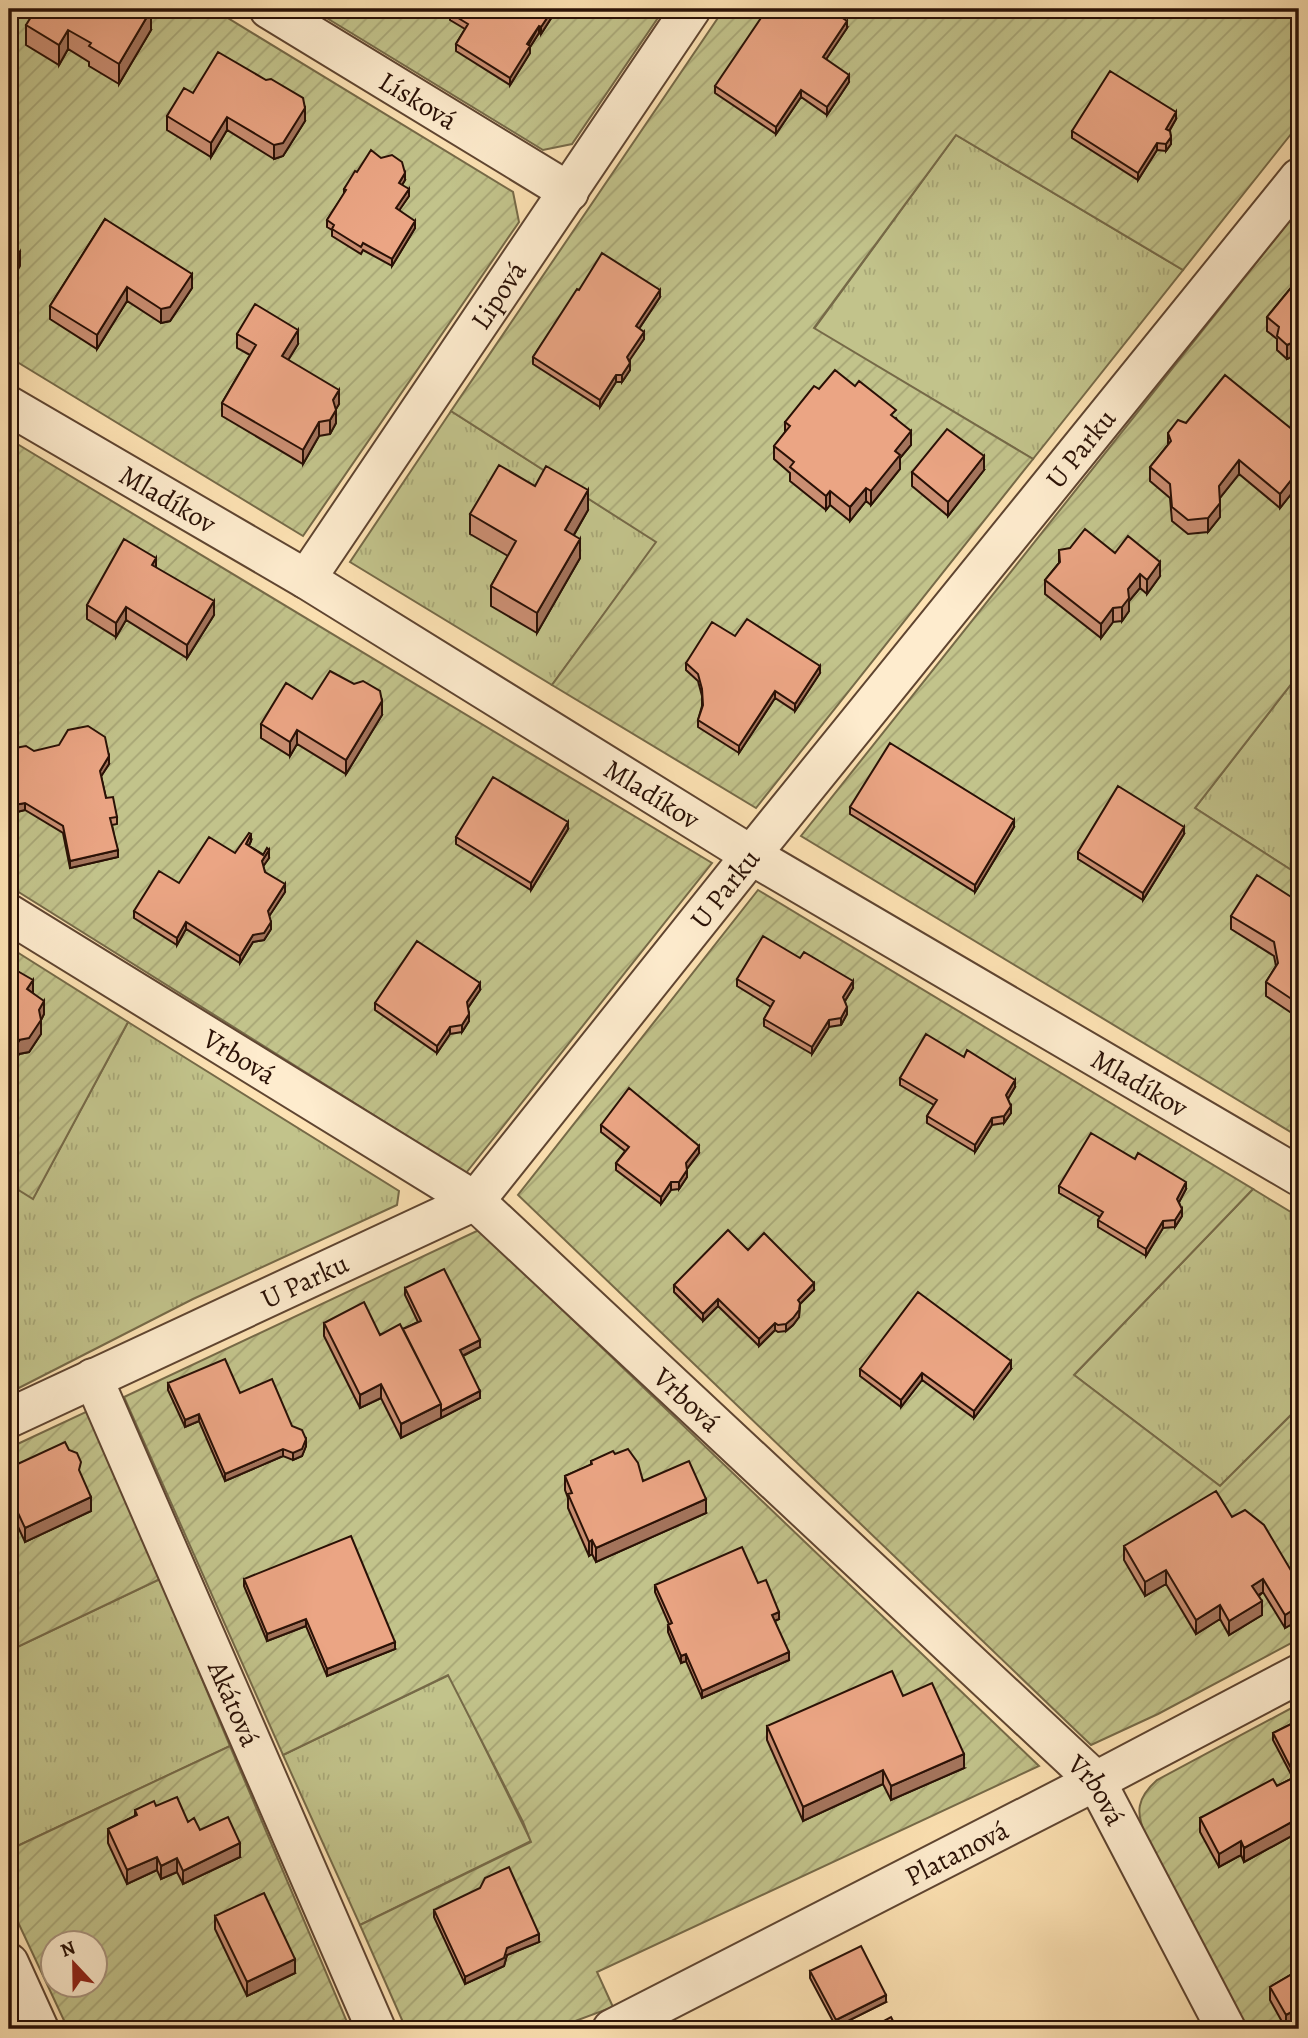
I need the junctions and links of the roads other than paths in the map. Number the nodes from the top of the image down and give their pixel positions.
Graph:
1 (269, 9) edge
2 (691, 9) edge
3 (1299, 178) edge
4 (569, 192) junction
5 (9, 406) edge
6 (306, 579) junction
7 (751, 855) junction
8 (9, 914) edge
9 (1299, 1176) edge
10 (475, 1201) junction
11 (93, 1378) junction
12 (9, 1419) edge
13 (1299, 1674) edge
14 (1096, 1781) junction
15 (9, 1964) edge
16 (39, 2029) edge
17 (376, 2029) edge
18 (612, 2029) edge
19 (1226, 2029) edge

1 - 4 street, Lísková
2 - 4 street, Lipová
3 - 7 street, U Parku
4 - 6 street, Lipová
5 - 6 street, Mladíkov
6 - 7 street, Mladíkov
7 - 9 street, Mladíkov
7 - 10 street, U Parku
8 - 10 street, Vrbová
10 - 11 street, U Parku
10 - 14 street, Vrbová
11 - 12 street, U Parku
11 - 17 street, Akátová
13 - 14 street, Platanová
14 - 18 street, Platanová
14 - 19 street, Vrbová
15 - 16 street

